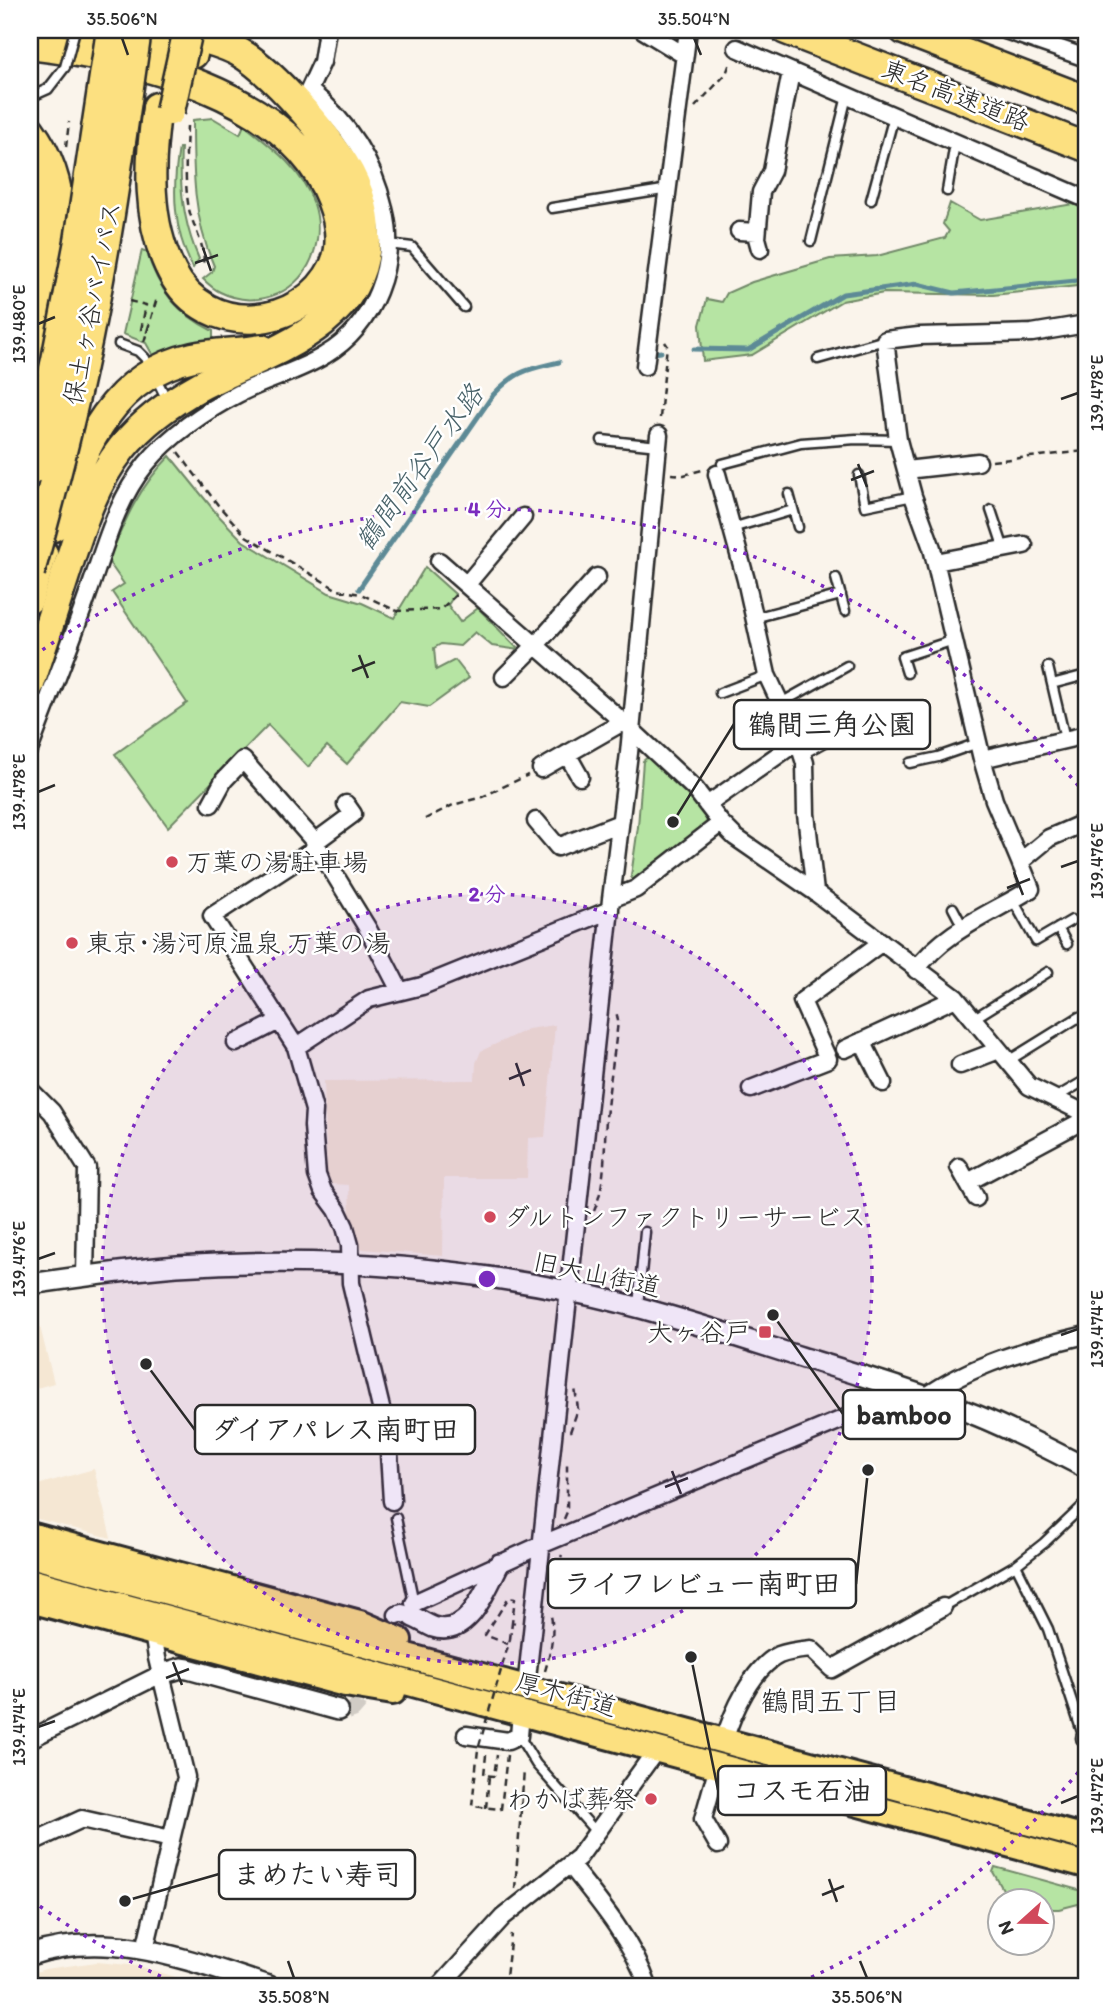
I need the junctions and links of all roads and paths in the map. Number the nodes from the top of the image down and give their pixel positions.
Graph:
1 (75, 30) edge
2 (87, 30) edge
3 (111, 30) edge
4 (137, 30) edge
5 (170, 30) edge
6 (188, 30) edge
7 (327, 30) edge
8 (643, 30) edge
9 (688, 30) edge
10 (786, 30) edge
11 (904, 30) edge
12 (1005, 30) edge
13 (30, 45) edge
14 (737, 48) joint
15 (684, 55) junction
16 (1086, 58) edge
17 (791, 72) junction
18 (93, 90) dead end
19 (847, 96) junction
20 (30, 97) edge
21 (1086, 100) edge
22 (163, 109) junction
23 (894, 116) junction
24 (311, 121) junction
25 (676, 127) junction
26 (30, 130) edge
27 (955, 143) junction
28 (1086, 147) edge
29 (30, 185) edge
30 (669, 189) junction
31 (947, 191) dead end
32 (1086, 199) edge
33 (871, 200) dead end
34 (552, 208) dead end
35 (739, 230) dead end
36 (757, 232) junction
37 (31, 234) edge
38 (811, 241) dead end
39 (389, 244) junction
40 (760, 249) dead end
41 (30, 264) edge
42 (202, 266) dead end
43 (157, 298) dead end
44 (130, 301) dead end
45 (30, 307) edge
46 (464, 307) dead end
47 (652, 323) junction
48 (1086, 324) edge
49 (148, 332) junction
50 (308, 333) junction
51 (885, 340) junction
52 (119, 344) dead end
53 (138, 351) junction
54 (145, 358) dead end
55 (818, 359) dead end
56 (645, 366) dead end
57 (30, 416) edge
58 (30, 424) edge
59 (602, 440) dead end
60 (898, 440) junction
61 (169, 441) junction
62 (658, 441) junction
63 (1086, 451) edge
64 (978, 462) joint
65 (714, 469) junction
66 (906, 470) junction
67 (30, 471) edge
68 (655, 473) junction
69 (859, 475) dead end
70 (789, 494) dead end
71 (913, 496) junction
72 (793, 510) junction
73 (991, 510) dead end
74 (523, 517) dead end
75 (53, 527) junction
76 (798, 527) dead end
77 (732, 528) junction
78 (1024, 545) dead end
79 (1004, 549) junction
80 (439, 561) dead end
81 (936, 562) junction
82 (30, 572) edge
83 (597, 577) dead end
84 (836, 578) dead end
85 (467, 584) junction
86 (841, 595) junction
87 (30, 601) edge
88 (845, 611) dead end
89 (754, 618) junction
90 (956, 640) junction
91 (536, 645) junction
92 (847, 666) dead end
93 (1048, 667) dead end
94 (907, 673) dead end
95 (767, 675) junction
96 (1086, 675) edge
97 (504, 677) dead end
98 (30, 684) edge
99 (1052, 684) junction
100 (720, 693) dead end
101 (781, 703) junction
102 (627, 726) junction
103 (849, 729) dead end
104 (1086, 735) edge
105 (1065, 739) junction
106 (978, 743) junction
107 (30, 748) edge
108 (800, 748) junction
109 (568, 754) junction
110 (982, 759) junction
111 (910, 763) dead end
112 (541, 769) joint
113 (580, 777) dead end
114 (211, 804) dead end
115 (346, 804) dead end
116 (707, 805) junction
117 (425, 819) dead end
118 (536, 821) dead end
119 (1086, 822) edge
120 (620, 823) junction
121 (721, 823) junction
122 (316, 845) junction
123 (1020, 862) junction
124 (815, 892) junction
125 (1013, 900) junction
126 (610, 904) junction
127 (953, 908) dead end
128 (1072, 920) dead end
129 (963, 927) junction
130 (1058, 928) junction
131 (882, 942) junction
132 (1067, 943) dead end
133 (916, 970) junction
134 (1048, 972) dead end
135 (400, 991) junction
136 (956, 998) junction
137 (1079, 1017) dead end
138 (973, 1019) junction
139 (279, 1021) junction
140 (862, 1041) junction
141 (236, 1043) dead end
142 (296, 1047) junction
143 (845, 1049) dead end
144 (1003, 1055) junction
145 (960, 1065) dead end
146 (1086, 1080) edge
147 (883, 1083) dead end
148 (751, 1089) dead end
149 (30, 1090) edge
150 (1055, 1098) junction
151 (1086, 1116) edge
152 (959, 1167) dead end
153 (968, 1182) junction
154 (976, 1198) dead end
155 (645, 1232) dead end
156 (349, 1264) junction
157 (85, 1277) junction
158 (30, 1284) edge
159 (569, 1291) junction
160 (637, 1308) junction
161 (1086, 1335) edge
162 (900, 1390) junction
163 (924, 1398) junction
164 (1086, 1468) edge
165 (392, 1501) dead end
166 (1086, 1503) edge
167 (396, 1518) dead end
168 (30, 1535) edge
169 (543, 1544) junction
170 (30, 1555) edge
171 (499, 1564) junction
172 (1016, 1565) junction
173 (30, 1581) edge
174 (30, 1600) edge
175 (943, 1607) joint
176 (406, 1613) junction
177 (512, 1622) junction
178 (521, 1623) dead end
179 (153, 1632) junction
180 (509, 1641) junction
181 (161, 1674) junction
182 (480, 1675) junction
183 (526, 1688) junction
184 (344, 1710) dead end
185 (522, 1732) junction
186 (466, 1735) dead end
187 (30, 1739) edge
188 (1086, 1739) edge
189 (724, 1741) junction
190 (657, 1749) junction
191 (487, 1750) dead end
192 (497, 1755) dead end
193 (507, 1755) dead end
194 (718, 1766) junction
195 (489, 1776) junction
196 (486, 1808) junction
197 (597, 1833) junction
198 (1086, 1838) edge
199 (171, 1839) junction
200 (30, 1843) edge
201 (718, 1845) dead end
202 (570, 1865) junction
203 (1086, 1865) edge
204 (513, 1909) junction
205 (145, 1949) junction
206 (30, 1955) edge
207 (269, 1986) edge
208 (440, 1986) edge
209 (505, 1986) edge
210 (648, 1986) edge

1 - 20 lane, bridge
2 - 24 highway
3 - 67 highway, 保土ヶ谷バイパス, bridge
4 - 82 highway, 保土ヶ谷バイパス, bridge
5 - 22 highway
5 - 24 highway
6 - 22 highway, bridge
7 - 39 street
8 - 15 street
9 - 15 street
10 - 28 highway, 東名高速道路
11 - 21 highway, 東名高速道路
12 - 16 street
13 - 22 highway
14 - 17 street
14 - 25 path
15 - 25 street
17 - 19 street
17 - 36 street
18 - 58 highway
19 - 23 street
19 - 38 lane
22 - 42 path
22 - 75 highway
23 - 27 street
23 - 33 lane
24 - 50 highway
25 - 30 street
26 - 57 highway
27 - 31 lane
27 - 32 street
29 - 45 highway
30 - 34 lane
30 - 47 street
35 - 36 street
36 - 40 street
37 - 41 lane
39 - 46 lane
39 - 61 street
43 - 49 path
44 - 49 path
47 - 56 street
47 - 62 path
48 - 51 street
49 - 53 path
50 - 75 highway
50 - 98 highway
51 - 55 lane
51 - 60 street
52 - 53 lane
53 - 54 lane
59 - 62 lane
60 - 65 lane
60 - 66 street
61 - 85 path
61 - 107 street
62 - 68 street
63 - 64 path
64 - 66 street
65 - 68 path
65 - 77 street
66 - 71 street
68 - 102 street
69 - 71 lane
70 - 72 lane
71 - 81 street
72 - 76 lane
72 - 77 lane
73 - 79 lane
74 - 85 street
75 - 87 highway
77 - 89 street
78 - 79 street
79 - 81 street
80 - 85 street
81 - 90 street
83 - 91 street
84 - 86 lane
85 - 91 street
86 - 88 lane
86 - 89 lane
89 - 95 street
90 - 94 lane
90 - 106 street
91 - 97 street
91 - 102 street
92 - 101 lane
93 - 99 lane
95 - 100 lane
95 - 101 street
96 - 99 lane
99 - 105 lane
101 - 108 street
102 - 109 street
102 - 116 street
102 - 120 street
103 - 108 lane
104 - 105 street
105 - 110 street
106 - 110 street
106 - 111 lane
108 - 116 street
108 - 124 street
109 - 112 street
109 - 113 street
110 - 123 street
112 - 117 path
114 - 122 street
115 - 122 street
116 - 121 street
118 - 120 street
119 - 123 street
120 - 126 street
121 - 124 street
121 - 126 street
122 - 135 street
122 - 139 street
123 - 125 street
124 - 131 street
125 - 129 street
125 - 130 lane
126 - 135 street
126 - 159 street
127 - 129 lane
128 - 130 lane
129 - 133 street
130 - 132 lane
131 - 133 street
131 - 148 street
133 - 136 street
134 - 138 lane
135 - 142 street
136 - 138 street
136 - 140 street
137 - 144 lane
138 - 144 street
139 - 141 street
139 - 142 street
140 - 143 street
140 - 147 street
142 - 156 street
144 - 145 street
144 - 150 street
146 - 150 lane
149 - 157 street
150 - 151 street
151 - 153 street
152 - 153 street
153 - 154 street
155 - 160 lane
156 - 157 street, 旧大山街道
156 - 159 street, 旧大山街道
156 - 165 street
157 - 158 street, 旧大山街道
159 - 160 street, 旧大山街道
159 - 169 street
160 - 162 street, 旧大山街道
161 - 163 street
162 - 163 street, 旧大山街道
162 - 169 street
163 - 164 street, 旧大山街道
166 - 172 lane
167 - 176 lane
168 - 182 highway
169 - 171 street
169 - 183 street
170 - 182 highway, 厚木街道
171 - 176 street
171 - 176 street
172 - 175 lane
172 - 188 lane
173 - 185 highway, 厚木街道
174 - 179 highway
175 - 189 street
177 - 178 path
177 - 180 path
177 - 180 path
179 - 181 street
179 - 185 highway
180 - 196 path, bridge
181 - 184 street
181 - 187 street
181 - 199 street
182 - 183 highway, 厚木街道
183 - 189 highway, 厚木街道
185 - 186 street
185 - 190 highway, 厚木街道
185 - 197 lane
185 - 204 path
189 - 198 highway, 厚木街道
190 - 194 highway, 厚木街道
190 - 197 street
191 - 195 path
192 - 195 path
193 - 196 path, bridge
194 - 201 street
194 - 203 highway, 厚木街道
195 - 196 path
197 - 202 street
199 - 200 street
199 - 205 street
202 - 204 street
202 - 210 street
204 - 208 street
204 - 209 path
205 - 206 street
205 - 207 street

